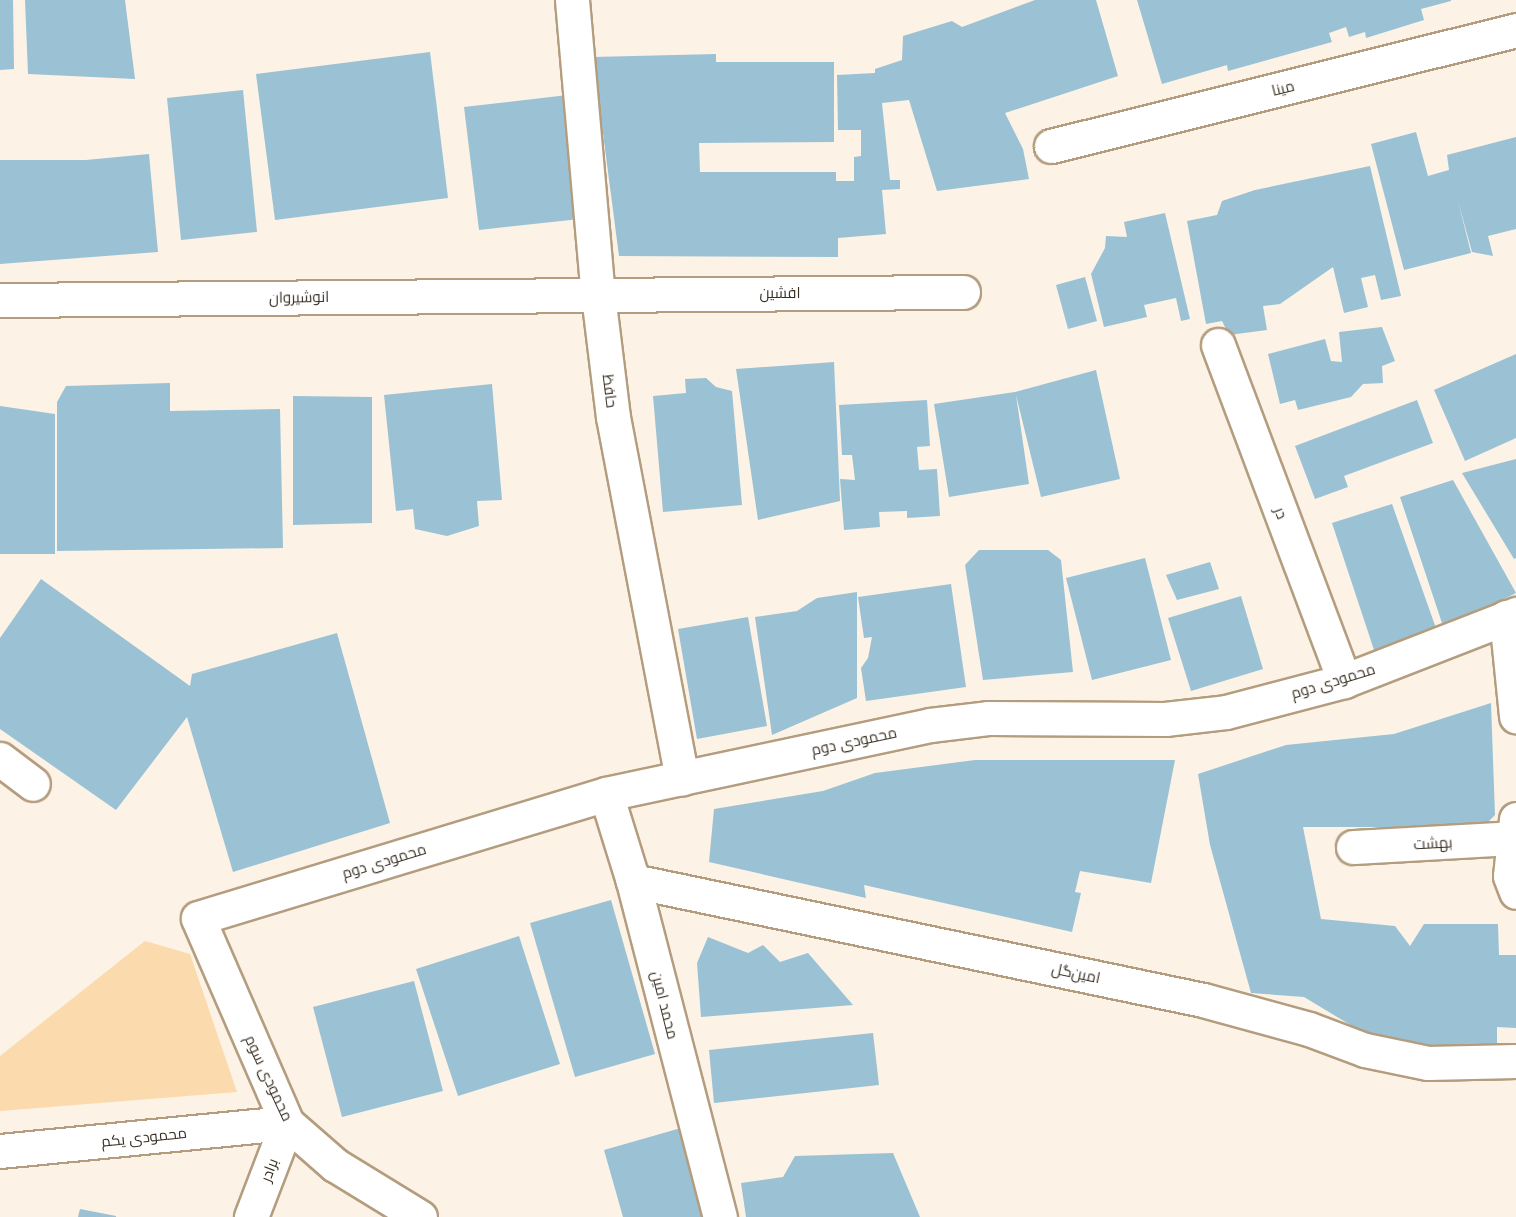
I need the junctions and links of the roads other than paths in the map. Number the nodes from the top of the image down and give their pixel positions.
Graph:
1 (572, 0) edge
2 (1516, 30) edge
3 (1051, 146) dead end
4 (963, 292) dead end
5 (598, 295) junction
6 (0, 300) edge
7 (1218, 345) dead end
8 (1511, 616) edge
9 (1344, 681) junction
10 (1516, 716) edge
11 (0, 759) edge
12 (682, 778) junction
13 (33, 784) dead end
14 (606, 794) junction
15 (1515, 827) edge
16 (1353, 847) dead end
17 (633, 881) junction
18 (1516, 892) edge
19 (198, 918) joint
20 (1516, 1061) edge
21 (287, 1123) junction
22 (0, 1151) edge
23 (251, 1217) edge
24 (420, 1217) edge
25 (720, 1217) edge

1 - 5 street, حافظ
2 - 3 street, مینا
4 - 5 street, افشین
5 - 6 street, انوشیروان
5 - 12 street, حافظ
7 - 9 street, در
8 - 9 street, محمودی دوم
8 - 10 street
9 - 12 street, محمودی دوم
11 - 13 street
12 - 14 street, محمودی دوم
14 - 17 street, محمد امین
14 - 19 street, محمودی دوم
15 - 16 street, بهشت
15 - 18 street, بهشت
17 - 20 street, امین‌گل
17 - 25 street, محمد امین
19 - 21 street, محمودی سوم
21 - 22 street, محمودی یکم
21 - 23 street, برادر
21 - 24 street, محمودی سوم

